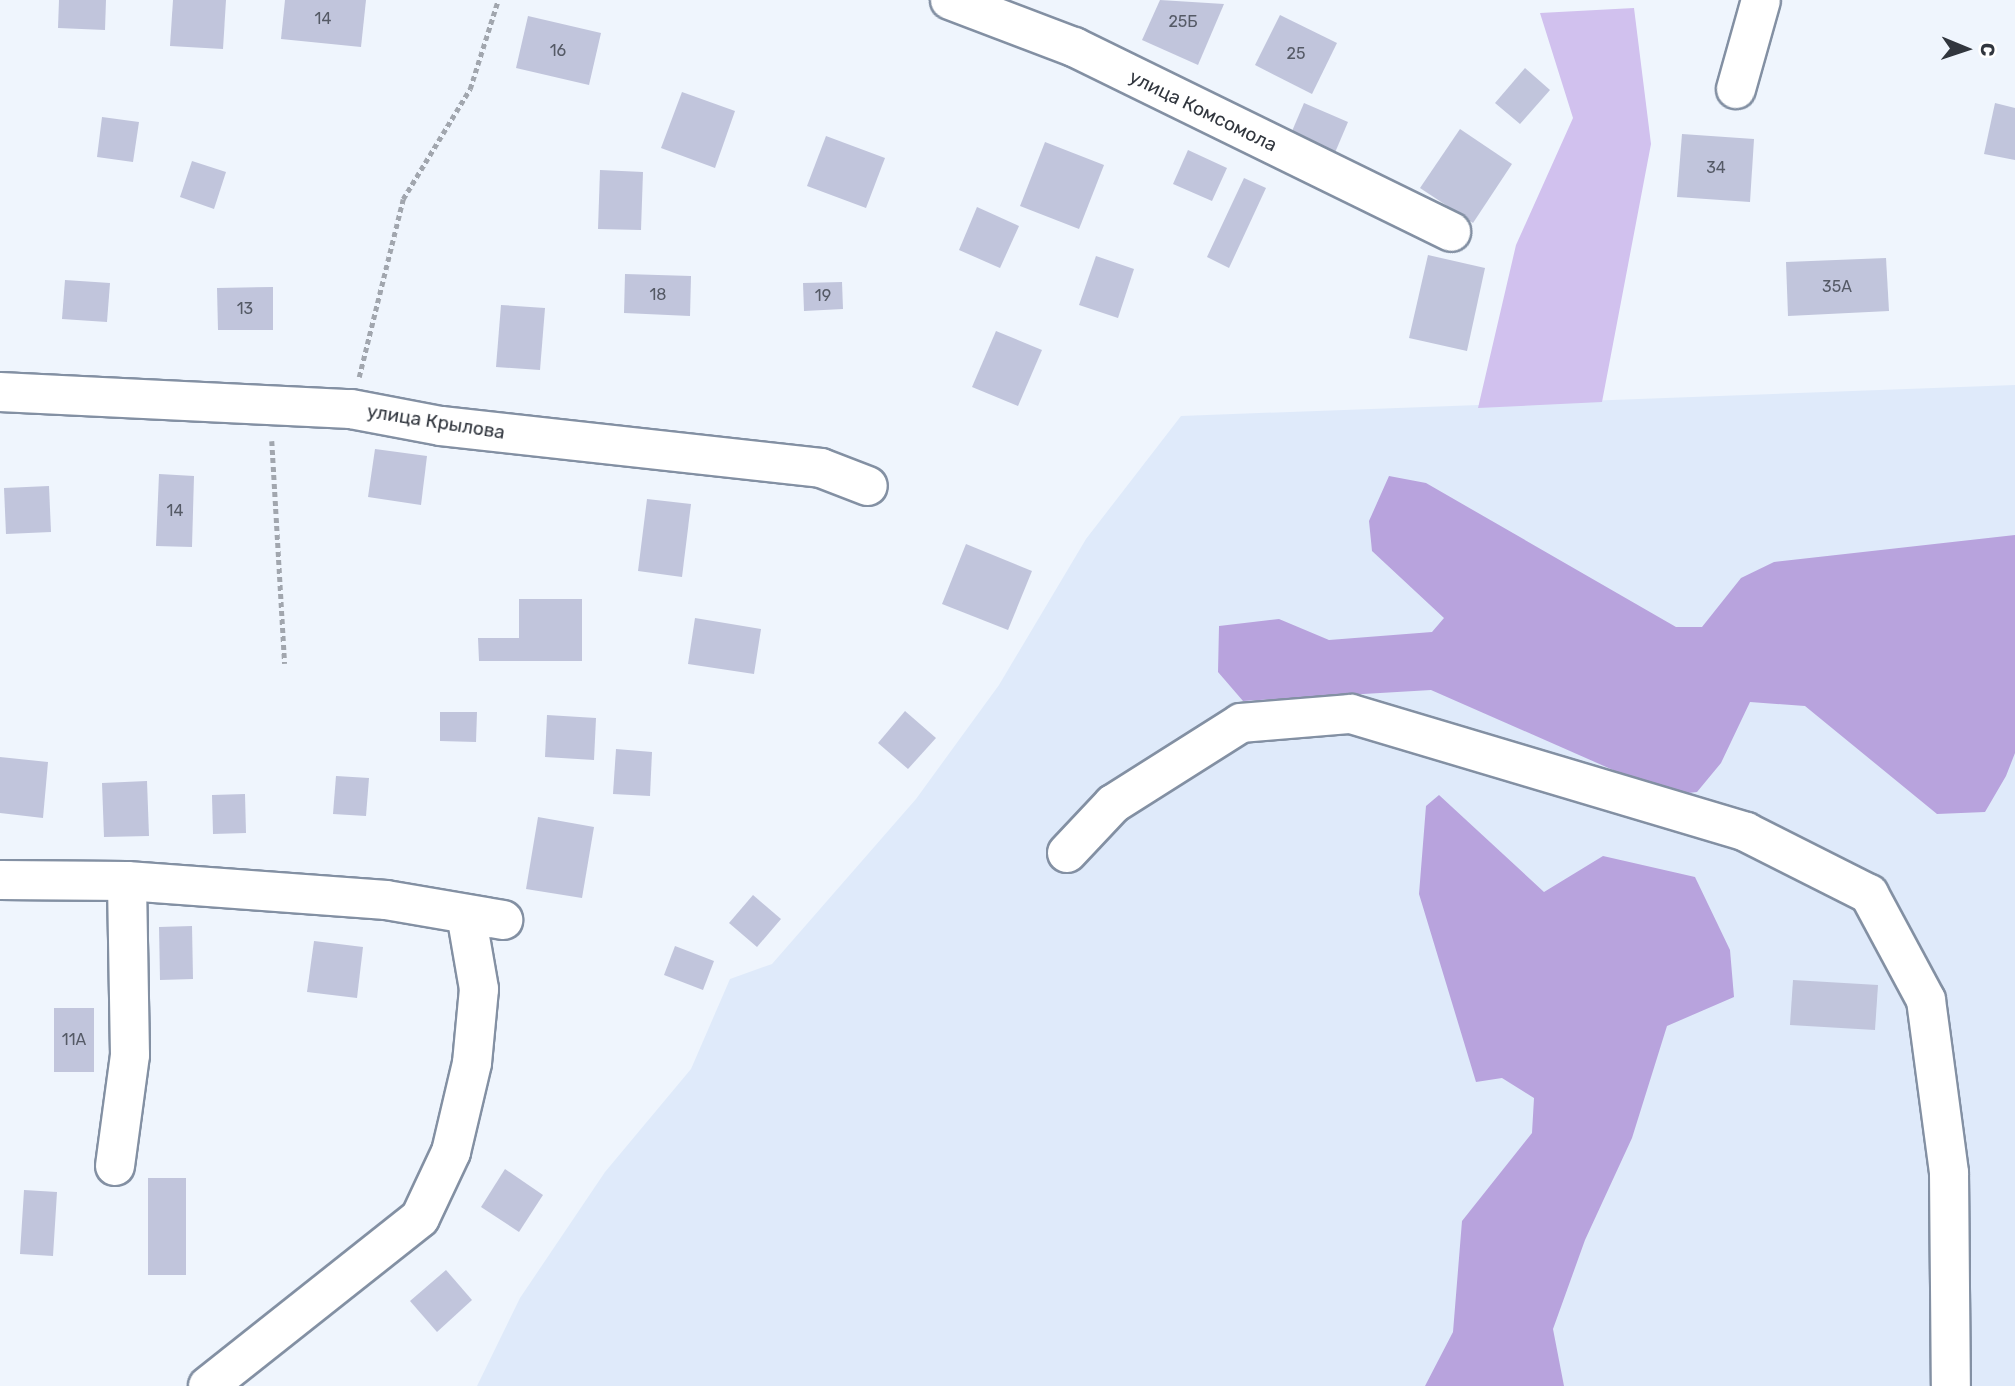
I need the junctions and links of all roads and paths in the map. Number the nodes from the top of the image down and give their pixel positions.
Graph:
1 (498, 0) edge
2 (950, 0) edge
3 (1762, 0) edge
4 (1735, 89) dead end
5 (1451, 232) dead end
6 (0, 392) edge
7 (270, 405) junction
8 (351, 409) junction
9 (868, 485) dead end
10 (285, 664) dead end
11 (1067, 853) dead end
12 (0, 880) edge
13 (127, 881) junction
14 (466, 914) junction
15 (503, 920) dead end
16 (116, 1166) dead end
17 (208, 1386) edge
18 (1951, 1386) edge

1 - 8 path
2 - 5 street, улица Комсомола
3 - 4 street
6 - 7 street, улица Крылова
7 - 8 street, улица Крылова
7 - 10 path
8 - 9 street, улица Крылова
11 - 18 street
12 - 13 street
13 - 14 street
13 - 16 street
14 - 15 street
14 - 17 street

